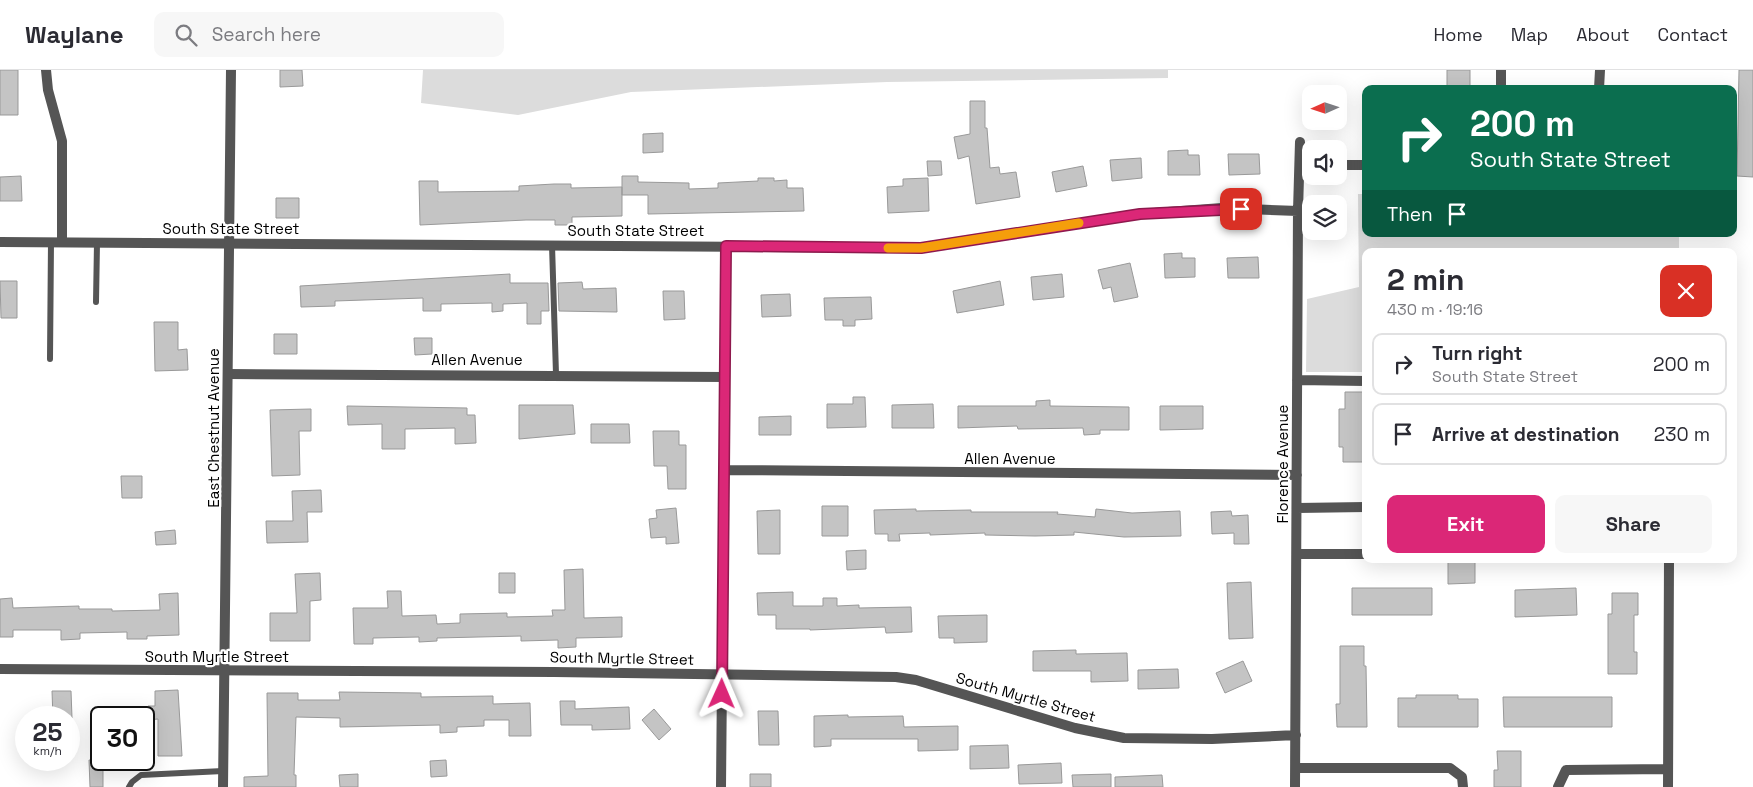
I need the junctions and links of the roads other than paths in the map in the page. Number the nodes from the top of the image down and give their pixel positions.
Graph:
1 (46, 70) edge
2 (231, 70) edge
3 (1501, 70) edge
4 (1600, 70) edge
5 (1501, 85) edge
6 (1599, 85) edge
7 (1300, 142) dead end
8 (1300, 165) joint
9 (1347, 165) edge
10 (1362, 165) edge
11 (1298, 211) junction
12 (0, 242) edge
13 (51, 242) junction
14 (62, 242) junction
15 (97, 242) junction
16 (229, 243) junction
17 (552, 244) junction
18 (726, 246) junction
19 (96, 302) dead end
20 (50, 359) dead end
21 (228, 374) junction
22 (556, 374) junction
23 (725, 376) junction
24 (1297, 380) junction
25 (1362, 381) edge
26 (724, 470) junction
27 (1297, 475) junction
28 (1362, 507) edge
29 (1297, 508) junction
30 (1297, 554) junction
31 (1362, 554) edge
32 (1669, 563) edge
33 (0, 669) edge
34 (226, 671) junction
35 (723, 675) junction
36 (1296, 735) junction
37 (1296, 768) junction
38 (1668, 769) junction
39 (223, 771) junction
40 (130, 787) edge
41 (223, 787) edge
42 (721, 787) edge
43 (1295, 787) edge
44 (1463, 787) edge
45 (1558, 787) edge
46 (1668, 787) edge

1 - 14 street
2 - 16 street, East Chestnut Avenue
3 - 5 street
4 - 6 street
7 - 8 street, Florence Avenue
8 - 11 street, Florence Avenue
9 - 10 street
11 - 18 street, South State Street
11 - 24 street, Florence Avenue
12 - 13 street, South State Street
13 - 14 street, South State Street
13 - 20 lane
14 - 15 street, South State Street
15 - 16 street, South State Street
15 - 19 lane
16 - 17 street, South State Street
16 - 21 street, East Chestnut Avenue
17 - 18 street, South State Street
17 - 22 lane
18 - 23 street
21 - 22 street, Allen Avenue
21 - 34 street, East Chestnut Avenue
22 - 23 street, Allen Avenue
23 - 26 street
24 - 25 street
24 - 27 street, Florence Avenue
26 - 27 street, Allen Avenue
26 - 35 street
27 - 29 street, Florence Avenue
28 - 29 street
29 - 30 street, Florence Avenue
30 - 31 street
30 - 36 street, Florence Avenue
32 - 38 street
33 - 34 street, South Myrtle Street
34 - 35 street, South Myrtle Street
34 - 39 street, East Chestnut Avenue
35 - 36 street, South Myrtle Street
35 - 42 street
36 - 37 street, Florence Avenue
37 - 43 street, Florence Avenue
37 - 44 street
38 - 45 street
38 - 46 street
39 - 40 lane
39 - 41 street, East Chestnut Avenue

